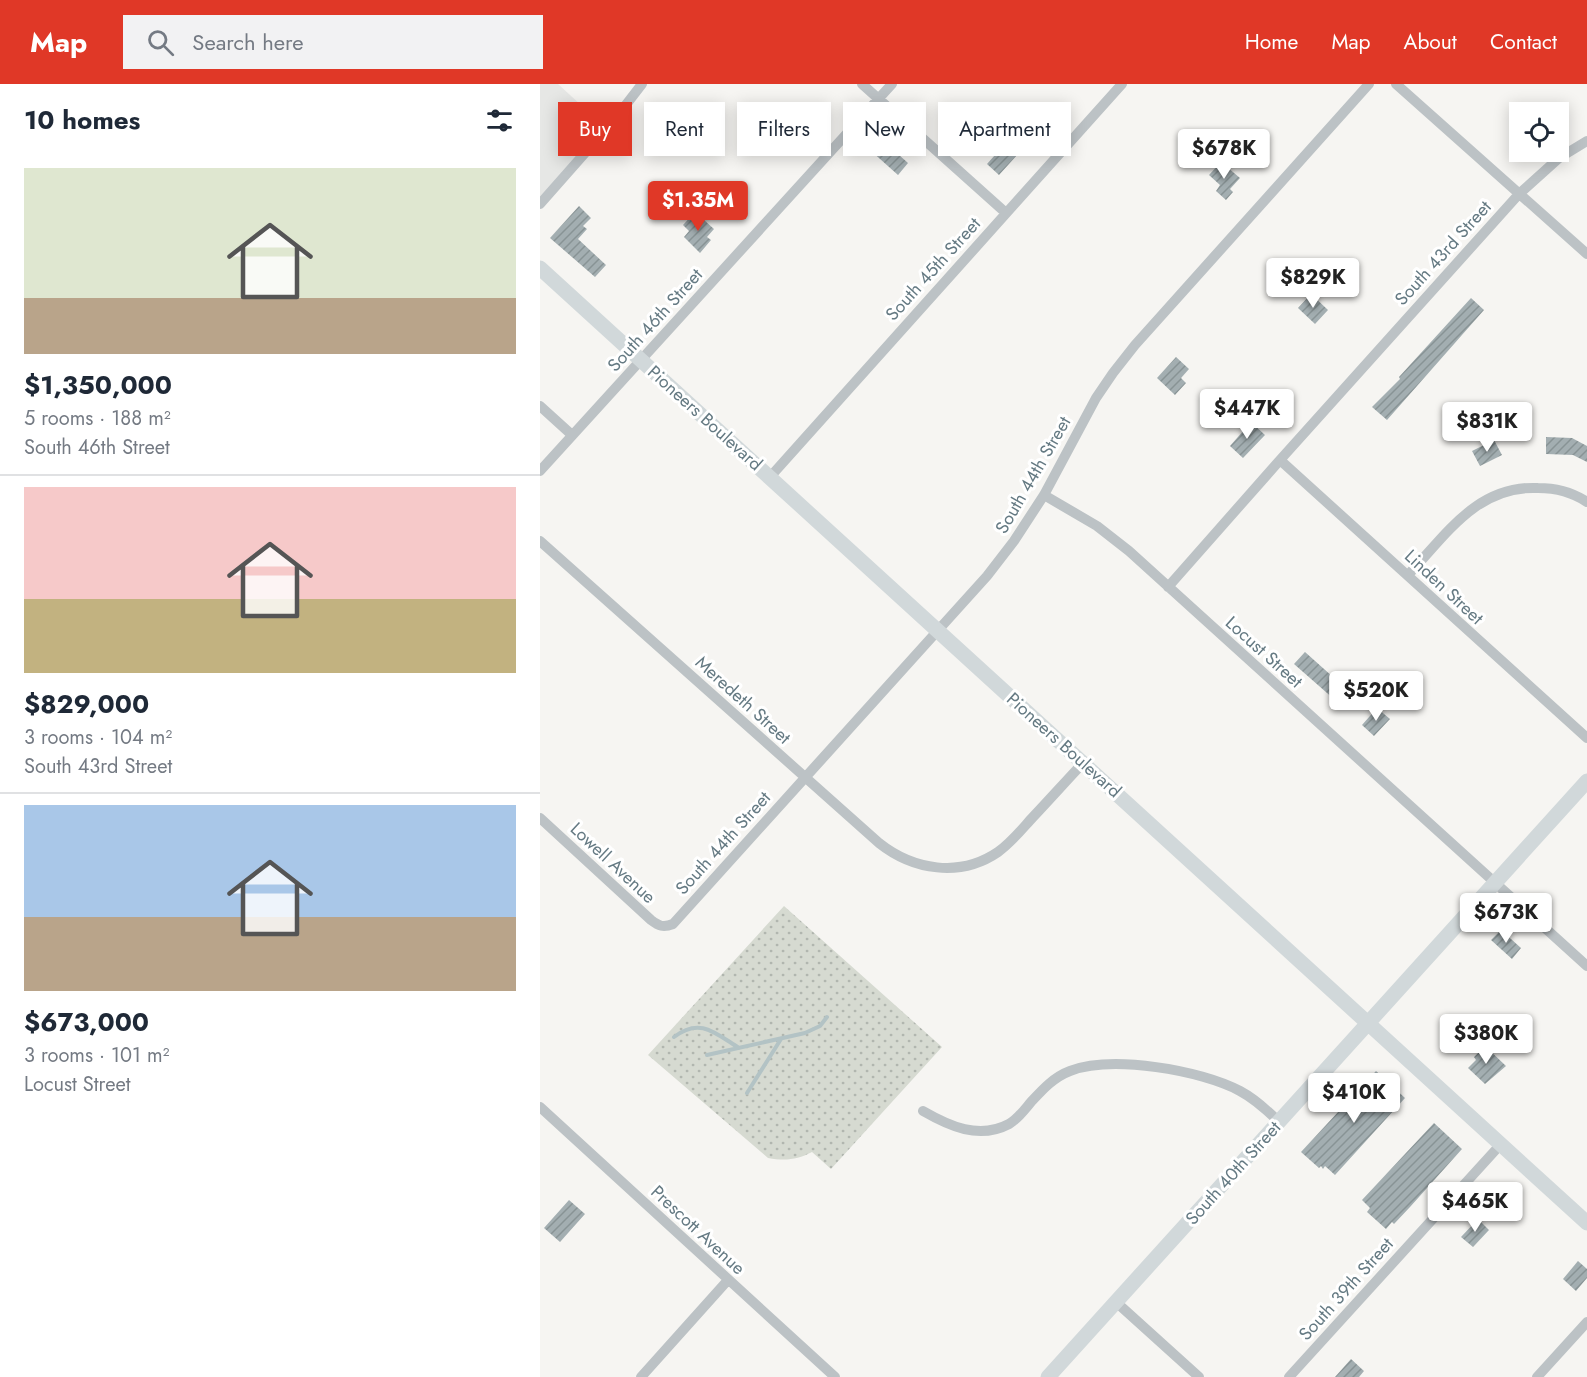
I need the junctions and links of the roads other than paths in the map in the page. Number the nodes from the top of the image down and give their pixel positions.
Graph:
1 (642, 84) edge
2 (862, 84) edge
3 (892, 84) edge
4 (1122, 84) edge
5 (1369, 84) edge
6 (1396, 84) edge
7 (878, 99) junction
8 (1587, 141) edge
9 (1519, 194) junction
10 (540, 204) edge
11 (1006, 213) junction
12 (1587, 254) edge
13 (540, 268) edge
14 (641, 360) junction
15 (540, 406) edge
16 (572, 435) junction
17 (1280, 459) junction
18 (540, 471) edge
19 (770, 477) junction
20 (1044, 495) junction
21 (1587, 502) edge
22 (540, 541) edge
23 (1408, 576) junction
24 (1168, 587) junction
25 (939, 631) junction
26 (1587, 738) edge
27 (1083, 762) junction
28 (804, 777) junction
29 (1587, 781) edge
30 (540, 818) edge
31 (1494, 883) junction
32 (666, 927) joint
33 (1587, 966) edge
34 (1368, 1024) junction
35 (540, 1107) edge
36 (923, 1111) dead end
37 (1279, 1122) junction
38 (1501, 1144) junction
39 (1587, 1223) edge
40 (728, 1280) junction
41 (1116, 1302) junction
42 (1587, 1322) edge
43 (641, 1377) edge
44 (835, 1377) edge
45 (1048, 1377) edge
46 (1198, 1377) edge
47 (1289, 1377) edge
48 (1537, 1377) edge

1 - 10 street
2 - 7 street
3 - 7 street, South 46th Street
4 - 11 street, South 45th Street
5 - 20 street, South 44th Street
6 - 9 street
7 - 11 street
7 - 14 street, South 46th Street
8 - 9 street, South 43rd Street
9 - 12 street
9 - 17 street, South 43rd Street
11 - 19 street, South 45th Street
13 - 14 main road, Pioneers Boulevard
14 - 16 street, South 46th Street
14 - 19 main road, Pioneers Boulevard
15 - 16 street
16 - 18 street, South 46th Street
17 - 23 street, Linden Street
17 - 24 street, South 43rd Street
19 - 25 main road, Pioneers Boulevard
20 - 24 street, Locust Street
20 - 25 street, South 44th Street
21 - 23 street
22 - 28 street, Meredeth Street
23 - 26 street, Linden Street
24 - 31 street, Locust Street
25 - 27 main road, Pioneers Boulevard
25 - 28 street, South 44th Street
27 - 28 street, Meredeth Street
27 - 34 main road, Pioneers Boulevard
28 - 32 street, South 44th Street
29 - 31 main road, South 40th Street
30 - 32 street, Lowell Avenue
31 - 33 street, Locust Street
31 - 34 main road, South 40th Street
34 - 37 main road, South 40th Street
34 - 38 main road, Pioneers Boulevard
35 - 40 street, Prescott Avenue
36 - 37 street
37 - 41 main road, South 40th Street
38 - 39 main road, Pioneers Boulevard
38 - 47 street, South 39th Street
40 - 43 street
40 - 44 street, Prescott Avenue
41 - 45 main road, South 40th Street
41 - 46 street
42 - 48 street

